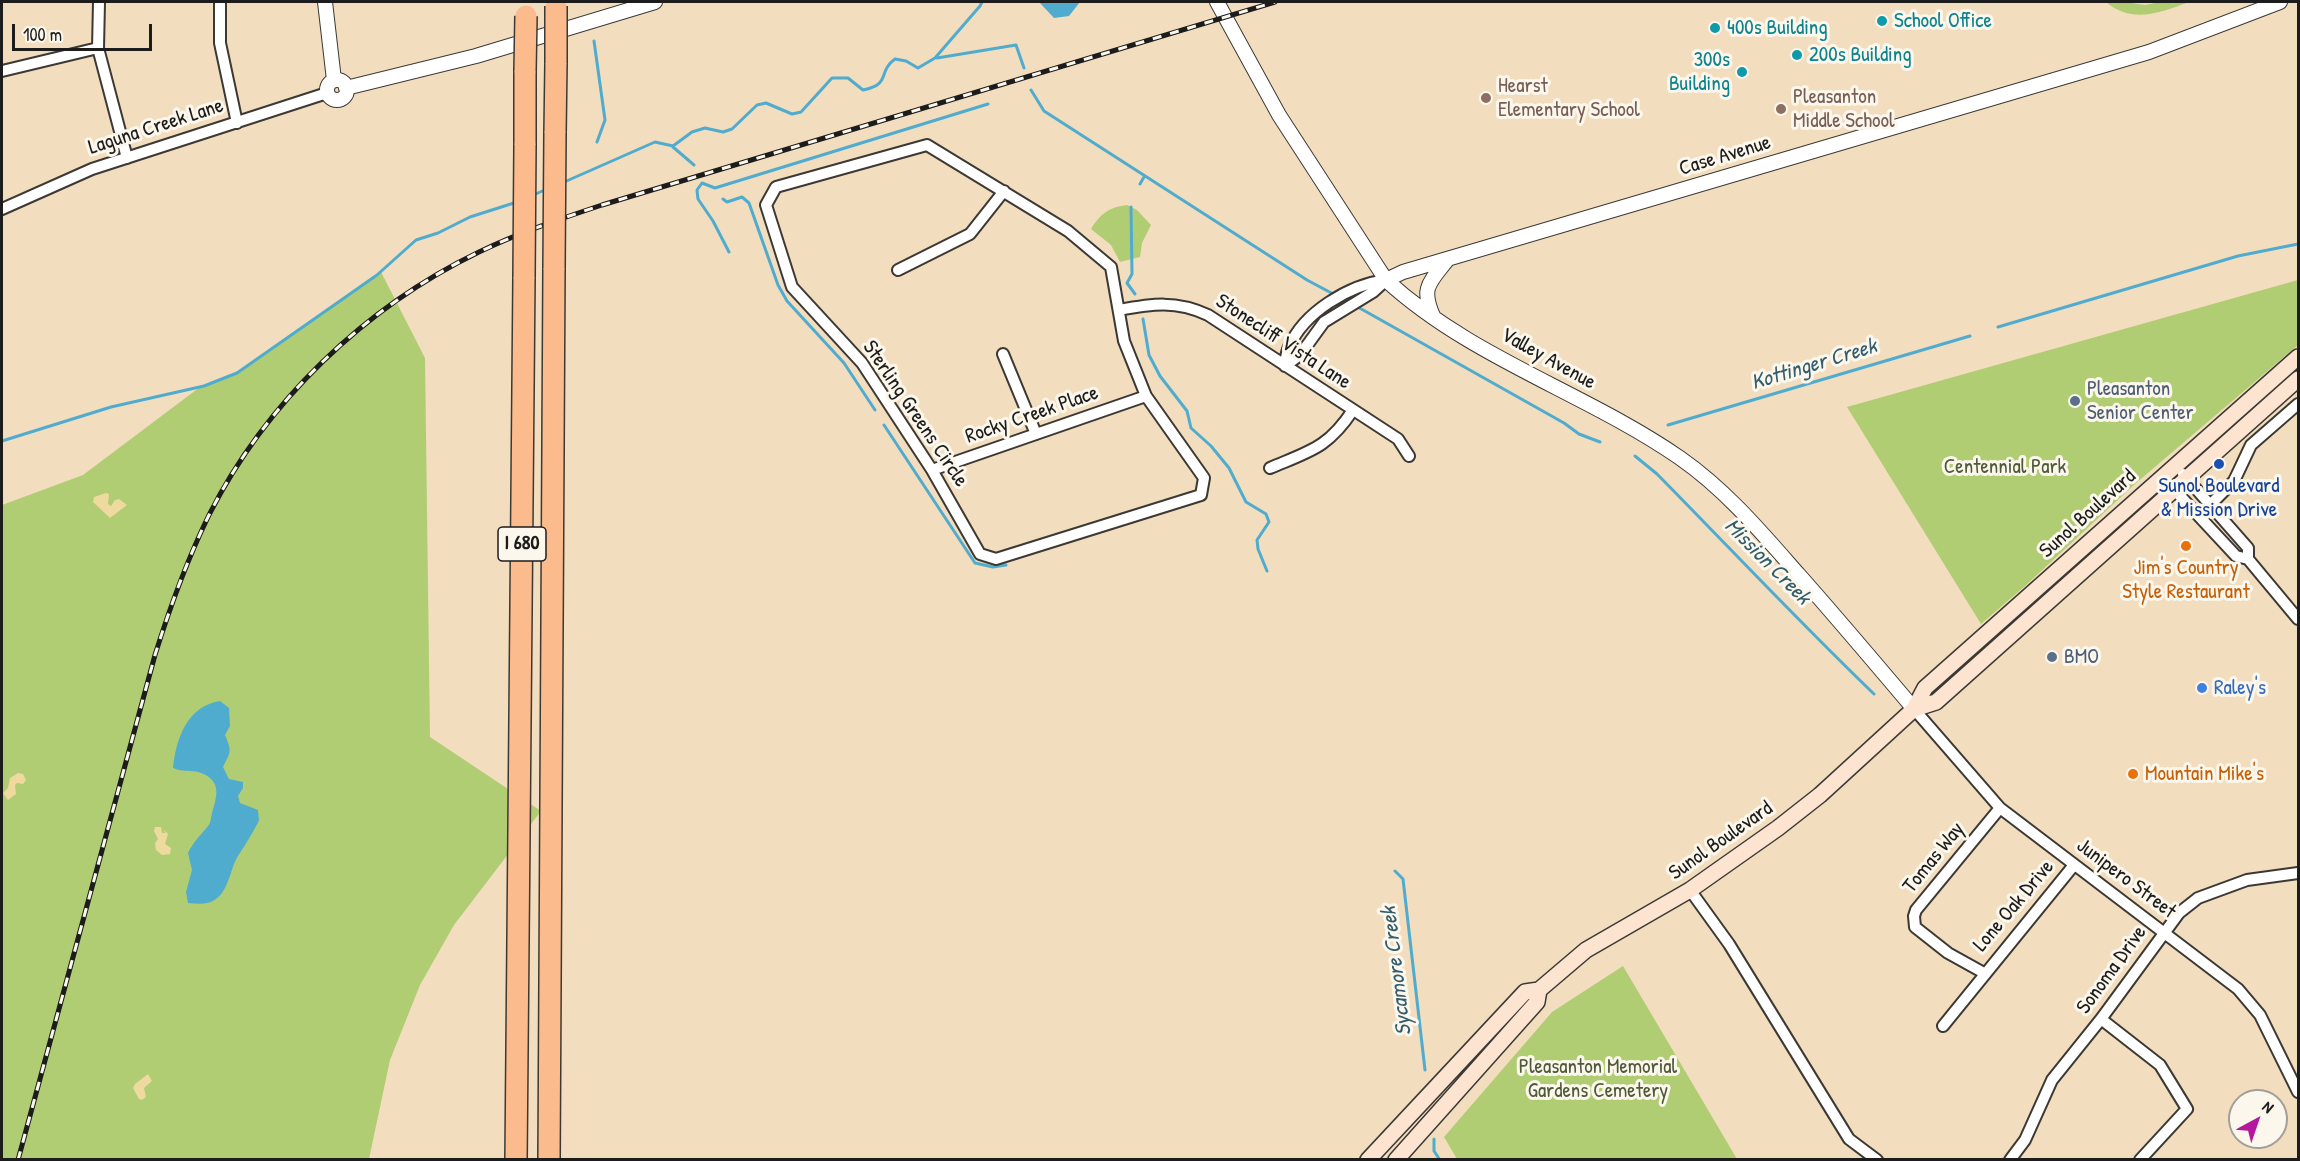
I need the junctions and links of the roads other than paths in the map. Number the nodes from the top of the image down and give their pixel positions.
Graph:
1 (99, 2) edge
2 (220, 2) edge
3 (326, 2) edge
4 (655, 2) edge
5 (1218, 2) edge
6 (2280, 2) edge
7 (556, 4) edge
8 (526, 9) edge
9 (98, 48) junction
10 (2, 71) edge
11 (331, 86) junction
12 (237, 123) junction
13 (127, 158) junction
14 (1004, 191) junction
15 (2, 209) edge
16 (1448, 259) junction
17 (898, 270) dead end
18 (1386, 280) junction
19 (1119, 310) junction
20 (1434, 320) junction
21 (1003, 354) dead end
22 (2298, 357) edge
23 (1285, 366) junction
24 (2298, 379) edge
25 (1146, 396) junction
26 (2298, 404) edge
27 (1353, 410) junction
28 (1036, 434) junction
29 (1408, 456) dead end
30 (2175, 465) junction
31 (1270, 468) dead end
32 (932, 470) junction
33 (2162, 477) junction
34 (2187, 478) junction
35 (2174, 490) junction
36 (2210, 505) junction
37 (2248, 560) junction
38 (2298, 619) edge
39 (1914, 709) junction
40 (2000, 808) junction
41 (2074, 865) junction
42 (2298, 873) edge
43 (1690, 890) junction
44 (2164, 931) junction
45 (1984, 973) junction
46 (1539, 990) junction
47 (549, 998) junction
48 (2102, 1019) junction
49 (1943, 1026) dead end
50 (1491, 1029) junction
51 (516, 1083) junction
52 (2298, 1092) edge
53 (1450, 1100) junction
54 (502, 1160) edge
55 (516, 1160) edge
56 (549, 1160) edge
57 (562, 1160) edge
58 (1368, 1160) edge
59 (1396, 1160) edge
60 (1877, 1160) edge
61 (2010, 1160) edge
62 (2140, 1160) edge

1 - 9 street
2 - 12 street
3 - 11 street
4 - 11 street
5 - 18 street, Valley Avenue
6 - 16 street, Case Avenue
7 - 47 highway, I 680, bridge
8 - 51 highway, I 680, bridge
9 - 10 street
9 - 13 street
11 - 12 street, Laguna Creek Lane
12 - 13 street, Laguna Creek Lane
13 - 15 street, Laguna Creek Lane
14 - 17 street
14 - 19 street, Sterling Greens Circle
14 - 32 street, Sterling Greens Circle
16 - 18 street, Case Avenue
16 - 20 street
18 - 20 street, Valley Avenue
18 - 23 street, Case Avenue
18 - 23 street, Case Avenue
19 - 23 street, Stonecliff Vista Lane
19 - 25 street, Sterling Greens Circle
20 - 39 street, Valley Avenue
21 - 28 street
22 - 30 main road, Sunol Boulevard
23 - 27 street, Stonecliff Vista Lane
24 - 34 main road, Sunol Boulevard
25 - 28 street, Rocky Creek Place
25 - 32 street, Sterling Greens Circle
26 - 36 street
27 - 29 street, Stonecliff Vista Lane
27 - 31 street
28 - 32 street, Rocky Creek Place
30 - 33 main road, Sunol Boulevard
30 - 34 street
33 - 35 street
33 - 39 main road, Sunol Boulevard
34 - 35 main road, Sunol Boulevard
34 - 36 street
35 - 37 street
35 - 39 main road, Sunol Boulevard
36 - 37 street
37 - 38 street
39 - 40 street, Junipero Street
39 - 43 main road, Sunol Boulevard
40 - 41 street, Junipero Street
40 - 45 street, Tomas Way
41 - 44 street, Junipero Street
41 - 45 street, Lone Oak Drive
42 - 44 street, Sonoma Drive
43 - 46 main road, Sunol Boulevard
43 - 60 street
44 - 48 street, Sonoma Drive
44 - 52 street, Junipero Street
45 - 49 street, Lone Oak Drive
46 - 50 main road, Sunol Boulevard
46 - 53 main road, Sunol Boulevard
47 - 56 highway, I 680
47 - 57 highway
48 - 61 street, Sonoma Drive
48 - 62 street
50 - 53 main road
50 - 58 main road, Sunol Boulevard
51 - 54 highway
51 - 55 highway, I 680
53 - 59 main road, Sunol Boulevard

